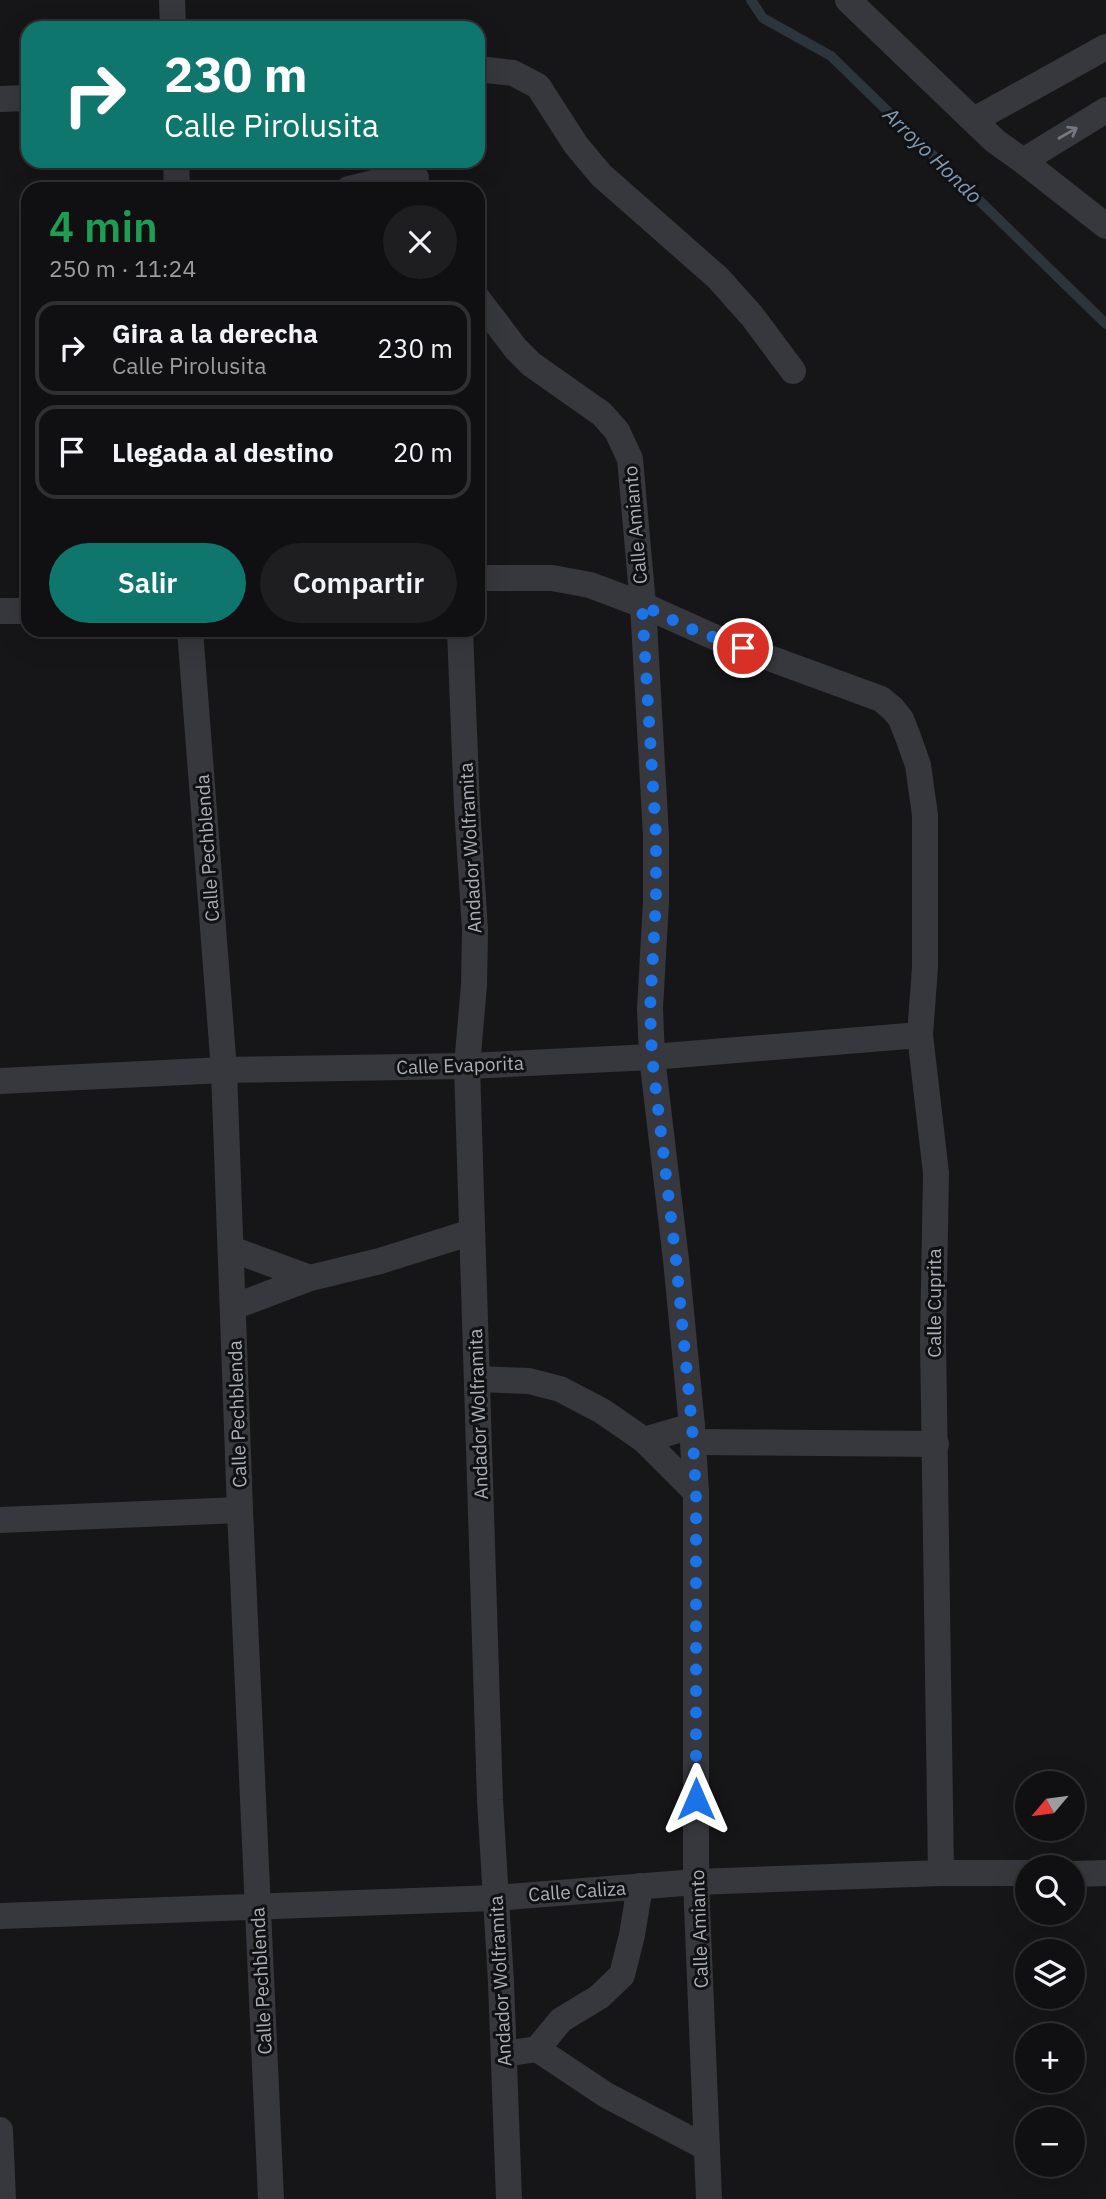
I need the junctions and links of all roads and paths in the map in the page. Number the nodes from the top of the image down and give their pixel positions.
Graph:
1 (172, 0) edge
2 (848, 0) edge
3 (173, 21) edge
4 (1106, 47) edge
5 (485, 70) edge
6 (21, 98) edge
7 (0, 99) edge
8 (1106, 110) edge
9 (974, 120) junction
10 (1023, 161) junction
11 (413, 176) edge
12 (374, 182) edge
13 (1106, 226) edge
14 (485, 308) edge
15 (793, 371) dead end
16 (485, 579) edge
17 (642, 605) junction
18 (0, 611) edge
19 (21, 611) edge
20 (191, 637) edge
21 (460, 637) edge
22 (920, 1035) junction
23 (652, 1057) junction
24 (467, 1066) junction
25 (224, 1070) junction
26 (0, 1081) edge
27 (472, 1233) junction
28 (231, 1249) junction
29 (310, 1278) junction
30 (233, 1307) junction
31 (477, 1379) junction
32 (693, 1434) junction
33 (644, 1440) junction
34 (936, 1444) junction
35 (696, 1492) junction
36 (240, 1510) junction
37 (0, 1520) edge
38 (941, 1873) junction
39 (1015, 1873) edge
40 (1106, 1873) edge
41 (1085, 1874) edge
42 (696, 1882) junction
43 (640, 1886) junction
44 (495, 1898) junction
45 (257, 1906) junction
46 (0, 1916) edge
47 (537, 2049) junction
48 (504, 2054) junction
49 (0, 2130) edge
50 (707, 2148) junction
51 (3, 2199) edge
52 (271, 2199) edge
53 (509, 2199) edge
54 (709, 2199) edge

1 - 3 street
2 - 9 street
4 - 9 street
5 - 15 street
6 - 7 street
10 -> 8 street
9 - 10 street
10 - 13 street
11 - 12 street
14 - 17 street, Calle Amianto
16 - 17 street, Calle Cuprita
17 - 22 street, Calle Cuprita
17 - 23 street, Calle Amianto
18 - 19 street
20 - 25 street, Calle Pechblenda
21 - 24 street, Andador Wolframita
22 - 23 street, Calle Evaporita
22 - 34 street, Calle Cuprita
23 - 24 street, Calle Evaporita
23 - 32 street, Calle Amianto
24 - 25 street, Calle Evaporita
24 - 27 street, Andador Wolframita
25 - 26 street, Calle Evaporita
25 - 28 street, Calle Pechblenda
27 - 29 street
27 - 31 street, Andador Wolframita
28 - 29 street
28 - 30 street, Calle Pechblenda
29 - 30 street
30 - 36 street, Calle Pechblenda
31 - 33 street
31 - 44 street, Andador Wolframita
32 - 33 street
32 - 34 street
32 - 35 street, Calle Amianto
33 - 35 street
34 - 38 street, Calle Cuprita
35 - 42 street, Calle Amianto
36 - 37 street
36 - 45 street, Calle Pechblenda
38 - 39 street, Calle Caliza
38 - 42 street, Calle Caliza
40 - 41 street
42 - 43 street, Calle Caliza
42 - 50 street, Calle Amianto
43 - 44 street, Calle Caliza
43 - 47 street
44 - 45 street, Calle Caliza
44 - 48 street, Andador Wolframita
45 - 46 street, Calle Caliza
45 - 52 street, Calle Pechblenda
47 - 48 street
47 - 50 street
48 - 53 street, Andador Wolframita
49 - 51 street
50 - 54 street, Calle Amianto

